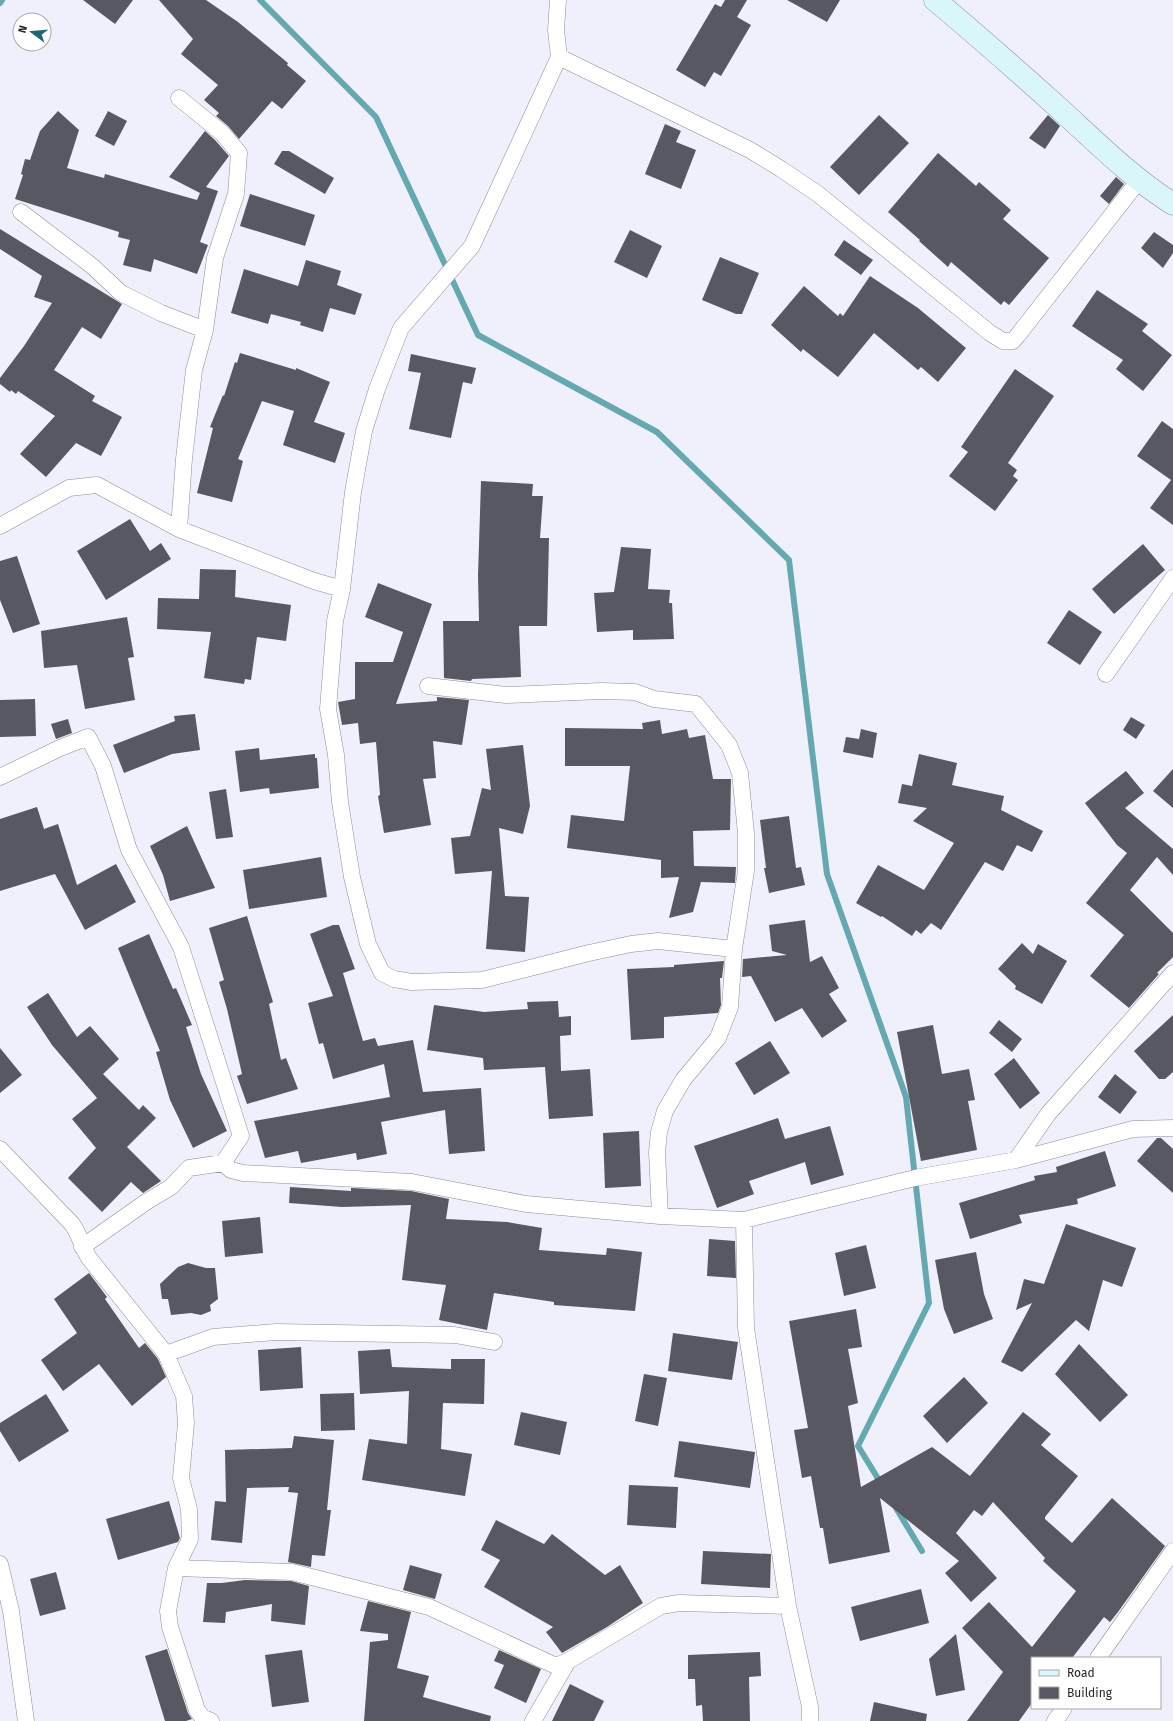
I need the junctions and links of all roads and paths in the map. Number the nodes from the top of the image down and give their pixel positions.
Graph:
1 (558, 0) edge
2 (935, 0) edge
3 (559, 57) junction
4 (179, 98) dead end
5 (1140, 179) junction
6 (1173, 204) edge
7 (21, 212) dead end
8 (205, 330) junction
9 (0, 526) edge
10 (180, 529) junction
11 (1173, 578) edge
12 (342, 588) junction
13 (1106, 674) dead end
14 (428, 686) dead end
15 (0, 777) edge
16 (734, 949) junction
17 (1173, 973) edge
18 (1173, 1128) edge
19 (0, 1149) edge
20 (1016, 1160) junction
21 (223, 1163) junction
22 (660, 1216) junction
23 (744, 1220) junction
24 (82, 1247) junction
25 (494, 1342) dead end
26 (166, 1354) junction
27 (1173, 1551) edge
28 (0, 1564) edge
29 (176, 1568) junction
30 (788, 1606) junction
31 (1099, 1657) edge
32 (568, 1661) junction
33 (1063, 1709) edge
34 (26, 1721) edge
35 (211, 1721) edge
36 (533, 1721) edge
37 (810, 1721) edge
38 (1055, 1721) edge

1 - 3 street
2 - 5 street
3 - 5 street
3 - 12 street
4 - 8 street
5 - 6 street
7 - 8 street
8 - 10 street
9 - 10 street
10 - 12 street
11 - 13 street
12 - 16 street
14 - 16 street
15 - 21 street
16 - 22 street
17 - 20 street
18 - 20 street
19 - 24 street
20 - 23 street
21 - 22 street
21 - 24 street
22 - 23 street
23 - 30 street
24 - 26 street
25 - 26 street
26 - 29 street
27 - 31 street
28 - 34 street
29 - 32 street
29 - 35 street
30 - 32 street
30 - 37 street
32 - 36 street
33 - 38 street

